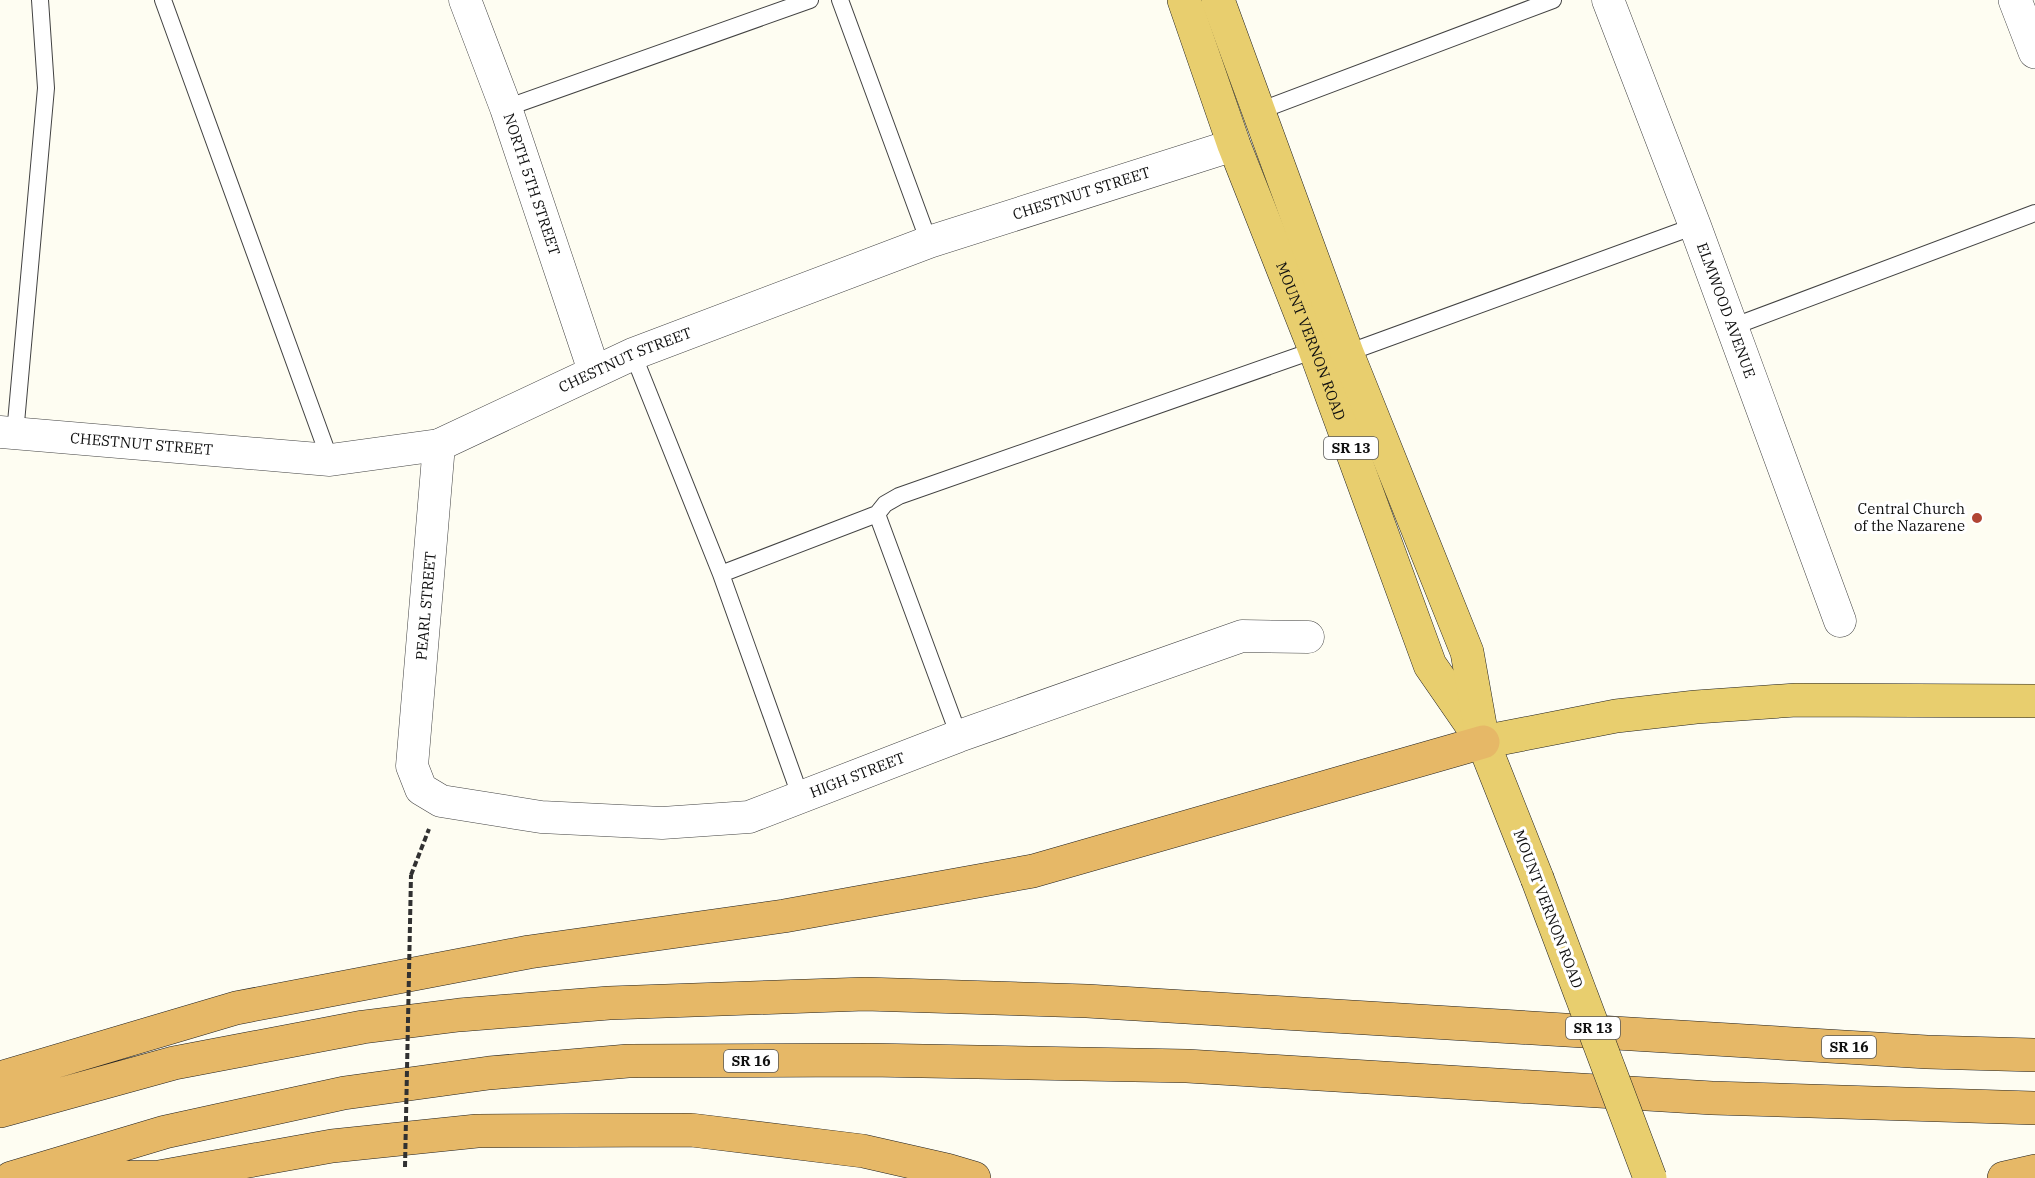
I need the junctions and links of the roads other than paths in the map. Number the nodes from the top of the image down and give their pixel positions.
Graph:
1 (40, 0) edge
2 (163, 0) edge
3 (465, 0) edge
4 (810, 0) edge
5 (840, 0) edge
6 (1184, 0) edge
7 (1218, 0) edge
8 (1553, 0) edge
9 (1608, 0) edge
10 (2015, 0) edge
11 (2035, 52) edge
12 (506, 108) junction
13 (1259, 111) junction
14 (1234, 146) junction
15 (2035, 213) edge
16 (1695, 226) junction
17 (929, 242) junction
18 (1732, 327) junction
19 (1315, 350) junction
20 (1347, 353) junction
21 (633, 354) junction
22 (594, 371) junction
23 (7, 433) edge
24 (439, 446) junction
25 (330, 460) junction
26 (877, 514) junction
27 (721, 574) junction
28 (1840, 621) dead end
29 (1308, 637) dead end
30 (2035, 701) edge
31 (959, 736) junction
32 (1483, 742) junction
33 (412, 766) joint
34 (801, 798) junction
35 (2035, 1055) edge
36 (0, 1078) edge
37 (2035, 1108) edge
38 (0, 1111) edge
39 (2035, 1171) edge
40 (11, 1178) edge
41 (54, 1178) edge
42 (974, 1178) edge
43 (1650, 1178) edge
44 (2004, 1178) edge

1 - 23 lane
2 - 25 lane
3 - 12 street, NORTH 5TH STREET
4 - 12 lane
5 - 17 lane
6 - 14 highway, MOUNT VERNON ROAD / SR 13
7 - 13 highway, MOUNT VERNON ROAD / SR 13
8 - 13 lane
9 - 16 street, ELMWOOD AVENUE
10 - 11 street
12 - 22 street, NORTH 5TH STREET
13 - 20 highway, MOUNT VERNON ROAD / SR 13
14 - 17 street, CHESTNUT STREET
14 - 19 highway, MOUNT VERNON ROAD / SR 13
15 - 18 lane
16 - 18 street, ELMWOOD AVENUE
16 - 20 lane
17 - 21 street, CHESTNUT STREET
18 - 28 street, ELMWOOD AVENUE
19 - 26 lane
19 - 32 highway, MOUNT VERNON ROAD / SR 13
20 - 32 highway, MOUNT VERNON ROAD / SR 13
21 - 22 street, CHESTNUT STREET
21 - 27 lane
22 - 24 street, CHESTNUT STREET
23 - 25 street, CHESTNUT STREET
24 - 25 street, CHESTNUT STREET
24 - 33 street, PEARL STREET
26 - 27 lane
26 - 31 lane
27 - 34 lane
29 - 31 street, HIGH STREET
30 - 32 highway
31 - 34 street, HIGH STREET
32 - 36 highway
32 - 43 highway, MOUNT VERNON ROAD / SR 13, bridge
33 - 34 street, HIGH STREET
35 - 38 highway, SR 16
37 - 40 highway, SR 16
39 - 44 highway
41 - 42 highway

